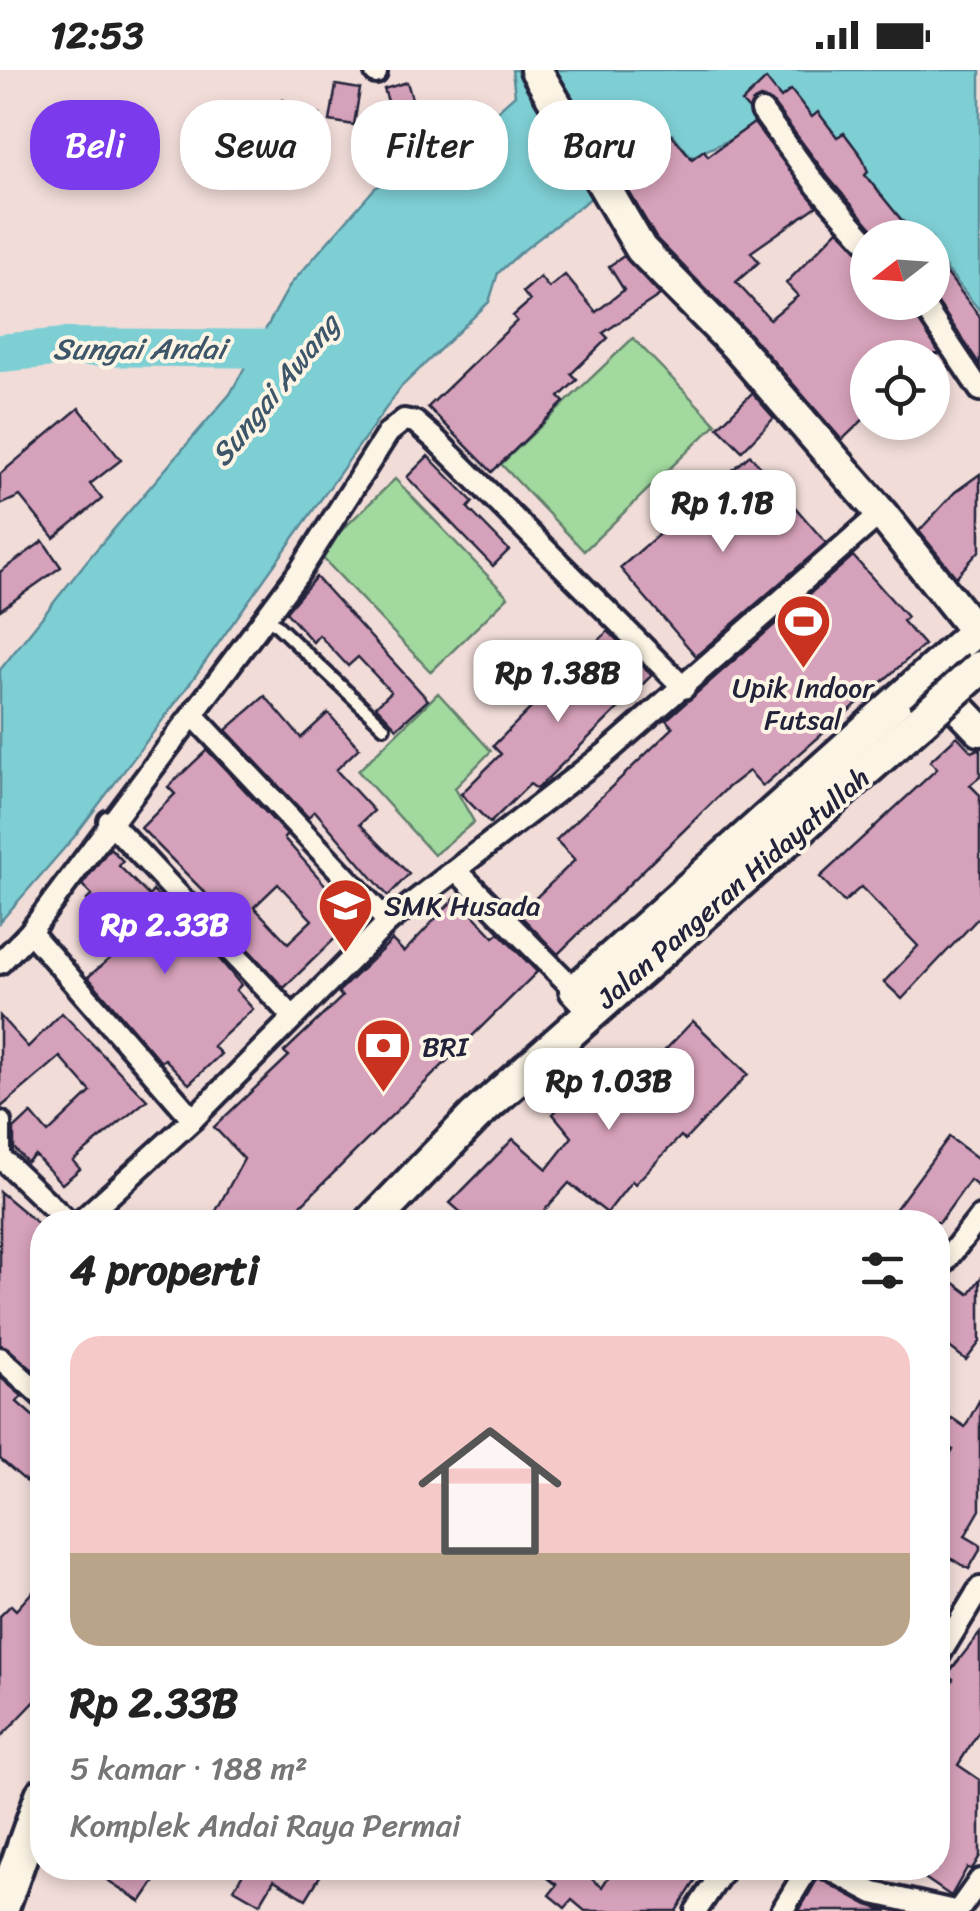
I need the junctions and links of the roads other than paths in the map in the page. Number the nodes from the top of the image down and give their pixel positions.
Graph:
1 (536, 70) edge
2 (762, 110) dead end
3 (850, 223) edge
4 (933, 320) edge
5 (980, 390) edge
6 (881, 514) junction
7 (267, 616) junction
8 (978, 634) edge
9 (980, 668) edge
10 (928, 675) junction
11 (684, 688) junction
12 (193, 715) junction
13 (384, 727) dead end
14 (980, 730) edge
15 (109, 821) junction
16 (456, 870) junction
17 (388, 922) junction
18 (30, 932) junction
19 (0, 963) edge
20 (584, 1000) junction
21 (292, 1015) junction
22 (192, 1119) junction
23 (0, 1122) edge
24 (0, 1158) edge
25 (55, 1210) edge
26 (93, 1210) edge
27 (384, 1210) edge
28 (980, 1218) edge
29 (950, 1255) edge
30 (0, 1358) edge
31 (30, 1385) edge
32 (980, 1588) edge
33 (950, 1637) edge
34 (30, 1829) edge
35 (716, 1880) edge
36 (801, 1880) edge
37 (850, 1880) edge
38 (980, 1880) edge
39 (1, 1911) edge
40 (696, 1911) edge
41 (782, 1911) edge
42 (956, 1911) edge

1 - 6 street
2 - 3 street
4 - 5 street
6 - 8 street
6 - 11 street
7 - 11 street
7 - 12 street
7 - 13 lane
8 - 10 street
9 - 20 main road, Jalan Pangeran Hidayatullah, bridge
10 - 14 street
10 - 20 street
11 - 16 street
12 - 15 street
12 - 17 street
15 - 18 street
15 - 21 street
16 - 17 street
16 - 20 street
17 - 21 street
18 - 19 street
18 - 22 street
20 - 27 main road, Jalan Pangeran Hidayatullah
21 - 22 street
22 - 26 street
23 - 24 street
24 - 25 street
28 - 29 street
30 - 31 street
32 - 33 street
34 - 39 main road
35 - 40 street
36 - 41 street
37 - 42 street
38 - 42 street

